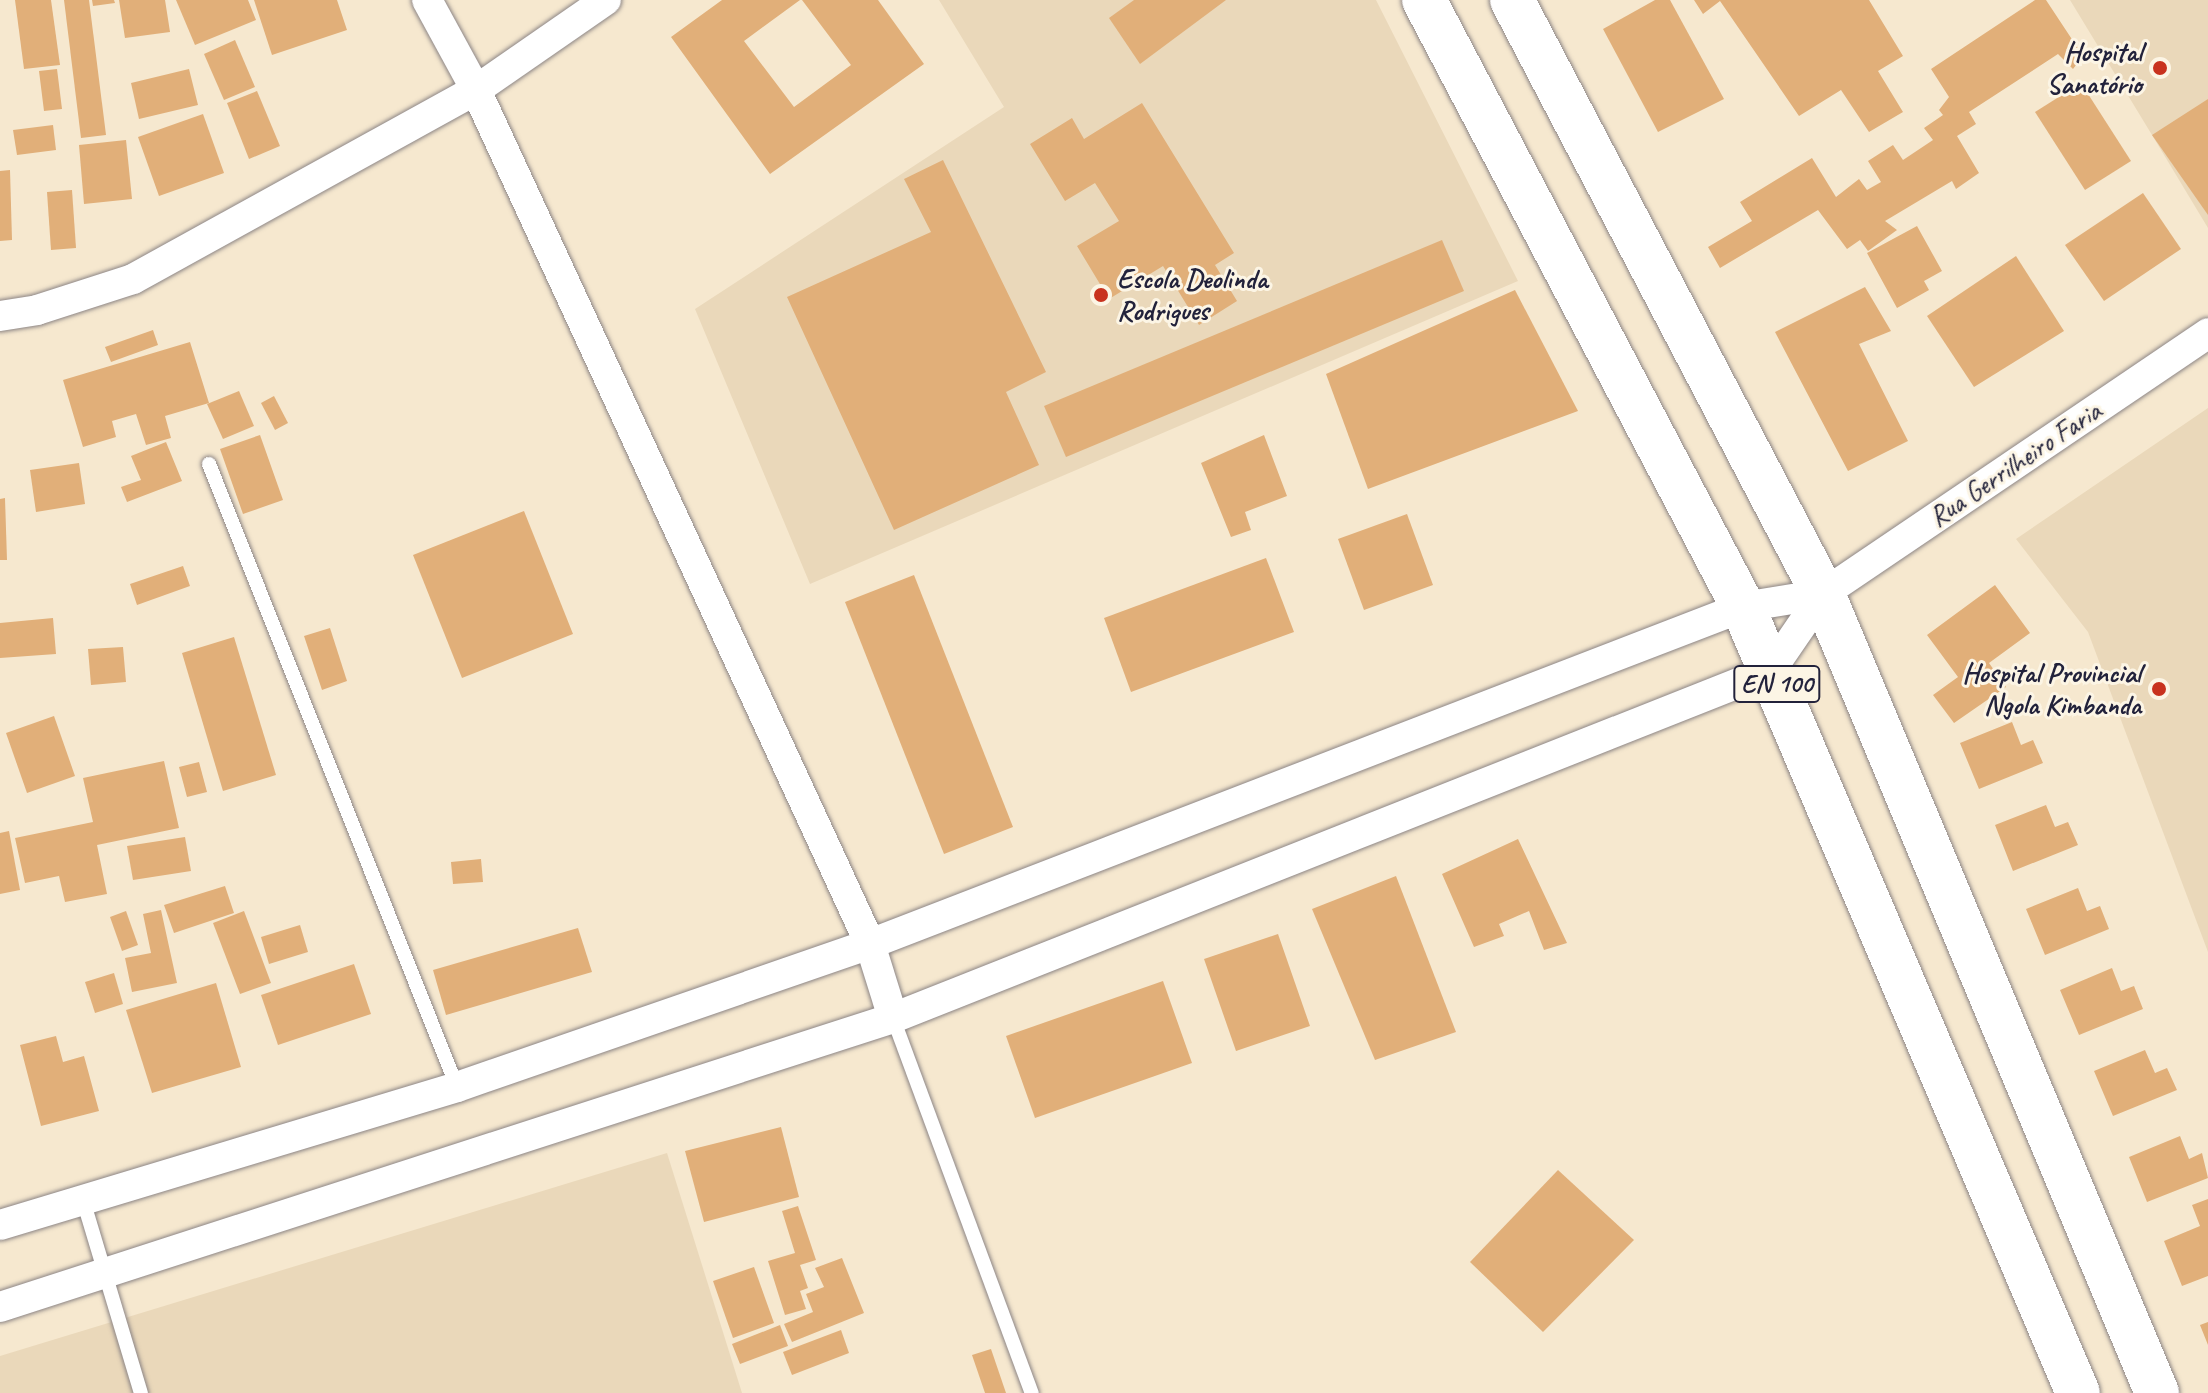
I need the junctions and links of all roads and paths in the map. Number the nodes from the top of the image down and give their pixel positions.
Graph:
1 (427, 0) edge
2 (606, 0) edge
3 (1424, 0) edge
4 (1524, 4) edge
5 (476, 90) junction
6 (0, 316) edge
7 (2208, 333) edge
8 (209, 464) dead end
9 (1823, 594) junction
10 (1743, 607) junction
11 (1771, 670) junction
12 (870, 944) junction
13 (893, 1018) junction
14 (457, 1087) junction
15 (83, 1200) junction
16 (0, 1225) edge
17 (105, 1276) junction
18 (0, 1307) edge
19 (141, 1393) edge
20 (1032, 1393) edge
21 (2078, 1393) edge
22 (2157, 1393) edge

1 - 5 street
2 - 5 street
3 - 10 main road, EN 100
4 - 9 main road, EN 100
5 - 6 street
5 - 12 street
7 - 9 street, Rua Gerrilheiro Faria
8 - 14 lane
9 - 10 street
9 - 11 street
9 - 22 main road, EN 100
10 - 11 main road, EN 100
10 - 12 street
11 - 13 street
11 - 21 main road, EN 100
12 - 13 street
12 - 14 street
13 - 17 street
13 - 20 lane
14 - 15 street
15 - 16 street
15 - 17 lane
17 - 18 street
17 - 19 lane

